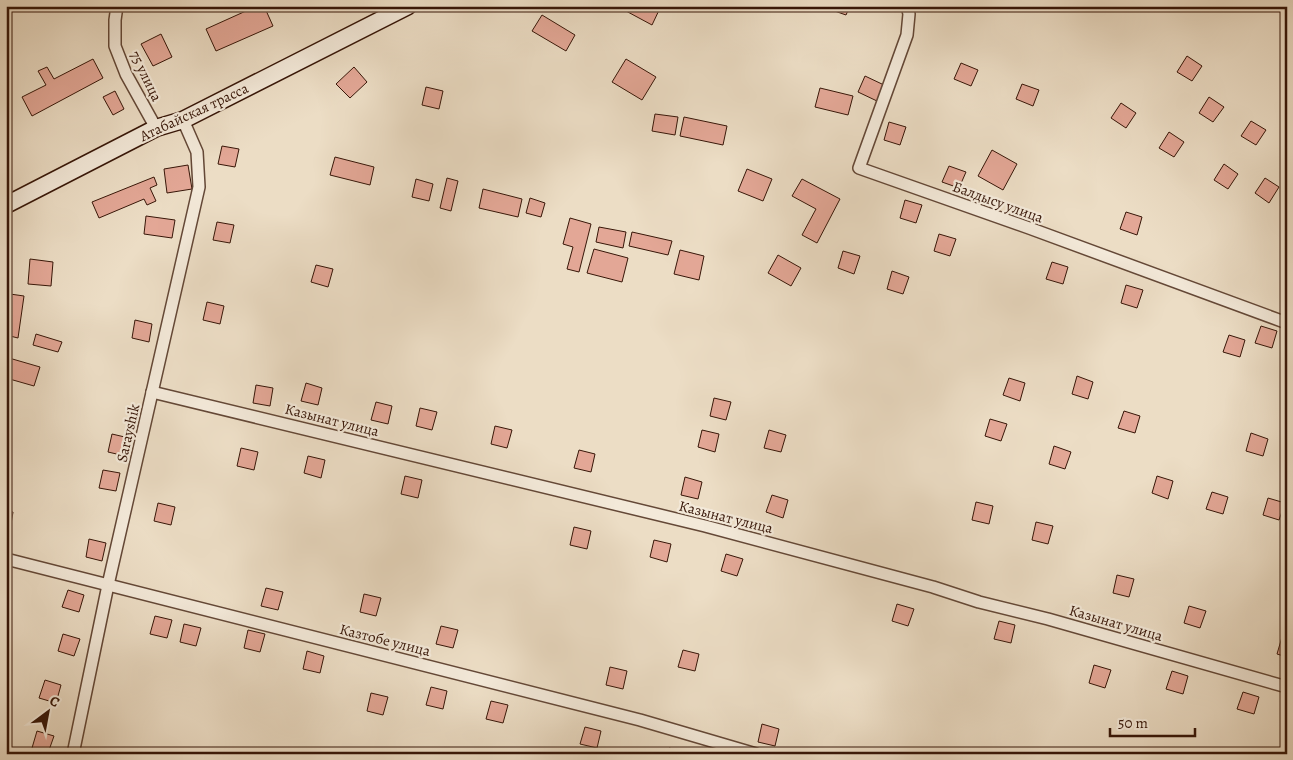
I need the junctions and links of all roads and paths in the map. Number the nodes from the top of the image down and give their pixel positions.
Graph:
1 (117, 6) edge
2 (408, 6) edge
3 (907, 6) edge
4 (183, 120) junction
5 (156, 128) junction
6 (6, 205) edge
7 (1287, 323) edge
8 (152, 392) junction
9 (6, 559) edge
10 (108, 585) junction
11 (1287, 687) edge
12 (72, 754) edge
13 (756, 754) edge

1 - 5 street, 75 улица
2 - 4 main road, Атабайская трасса
3 - 7 street, Балдысу улица
4 - 5 main road, Атабайская трасса
4 - 8 street, Sarayshik
5 - 6 main road, Атабайская трасса
8 - 10 street, Sarayshik
8 - 11 street, Казынат улица
9 - 10 street, Казтобе улица
10 - 12 street, Sarayshik
10 - 13 street, Казтобе улица

